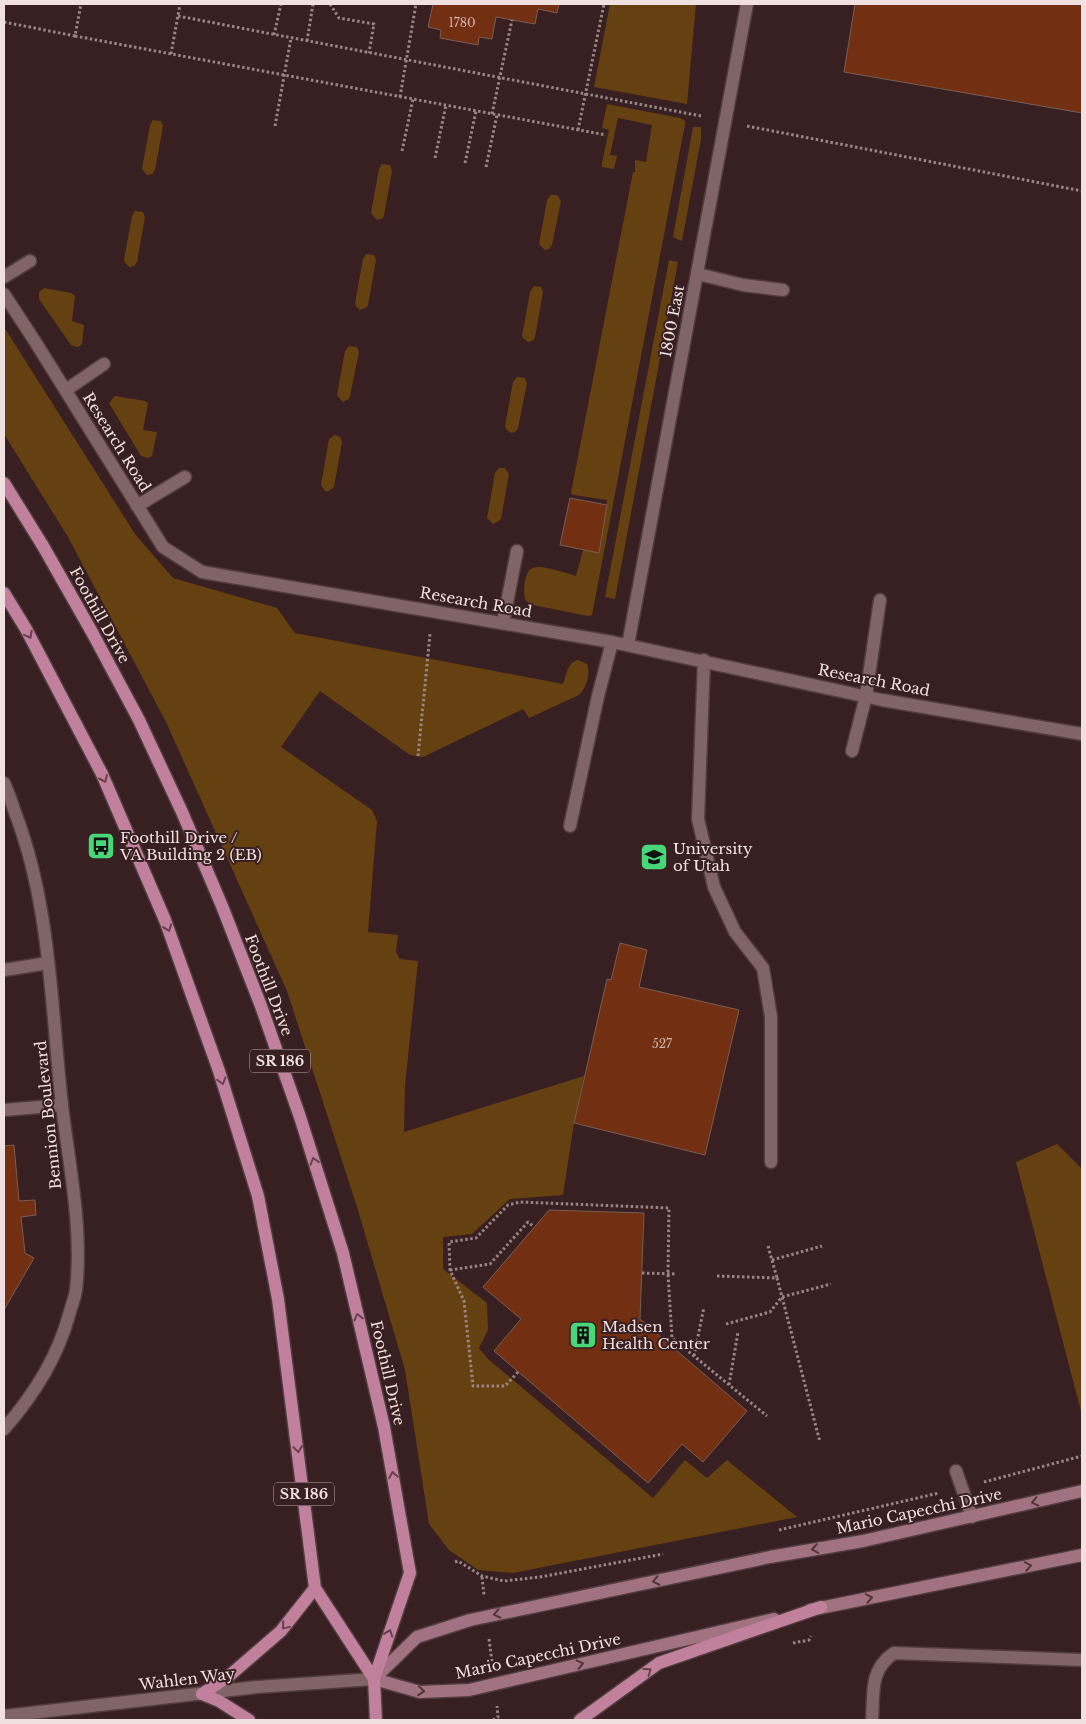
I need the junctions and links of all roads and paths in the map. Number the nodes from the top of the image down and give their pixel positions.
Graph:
1 (81, 4) edge
2 (180, 4) edge
3 (281, 4) edge
4 (313, 4) edge
5 (330, 4) edge
6 (416, 4) edge
7 (604, 4) edge
8 (747, 4) edge
9 (178, 16) junction
10 (512, 20) dead end
11 (4, 22) edge
12 (274, 35) junction
13 (75, 36) junction
14 (291, 38) junction
15 (307, 41) junction
16 (369, 53) junction
17 (170, 54) junction
18 (406, 60) junction
19 (284, 75) junction
20 (499, 78) junction
21 (587, 94) junction
22 (400, 97) junction
23 (413, 99) junction
24 (446, 105) junction
25 (476, 111) junction
26 (494, 114) junction
27 (701, 116) dead end
28 (275, 126) dead end
29 (746, 126) dead end
30 (578, 130) junction
31 (606, 135) dead end
32 (402, 151) dead end
33 (435, 158) dead end
34 (465, 163) dead end
35 (486, 168) dead end
36 (1082, 191) edge
37 (30, 261) dead end
38 (698, 274) junction
39 (4, 278) edge
40 (783, 290) dead end
41 (4, 294) edge
42 (104, 364) dead end
43 (66, 390) junction
44 (185, 477) dead end
45 (4, 483) edge
46 (137, 506) junction
47 (517, 552) dead end
48 (4, 593) edge
49 (880, 600) dead end
50 (432, 611) junction
51 (502, 623) junction
52 (612, 642) junction
53 (628, 645) junction
54 (704, 660) junction
55 (866, 696) junction
56 (1082, 734) edge
57 (852, 752) dead end
58 (418, 756) dead end
59 (4, 783) edge
60 (570, 826) dead end
61 (48, 963) junction
62 (4, 970) edge
63 (62, 1105) junction
64 (4, 1110) edge
65 (771, 1162) dead end
66 (534, 1227) dead end
67 (768, 1246) dead end
68 (822, 1246) dead end
69 (772, 1260) junction
70 (450, 1270) junction
71 (642, 1273) dead end
72 (668, 1274) junction
73 (677, 1274) dead end
74 (718, 1276) dead end
75 (777, 1278) junction
76 (831, 1284) dead end
77 (782, 1297) junction
78 (704, 1307) dead end
79 (726, 1324) dead end
80 (738, 1332) dead end
81 (694, 1356) junction
82 (518, 1372) dead end
83 (729, 1385) junction
84 (767, 1416) dead end
85 (4, 1429) edge
86 (820, 1442) dead end
87 (1082, 1456) edge
88 (956, 1472) dead end
89 (962, 1488) junction
90 (1082, 1490) edge
91 (972, 1517) junction
92 (774, 1531) dead end
93 (667, 1553) dead end
94 (1082, 1555) edge
95 (455, 1562) dead end
96 (482, 1576) junction
97 (315, 1588) junction
98 (821, 1608) junction
99 (486, 1616) junction
100 (1082, 1660) edge
101 (374, 1679) junction
102 (494, 1684) junction
103 (202, 1694) junction
104 (4, 1716) edge
105 (249, 1720) edge
106 (376, 1720) edge
107 (493, 1720) edge
108 (580, 1720) edge
109 (872, 1720) edge

1 - 13 path
2 - 9 path
3 - 12 path
4 - 15 path
5 - 16 path
6 - 18 path
7 - 21 path
8 - 38 street, 1800 East
9 - 12 path
9 - 17 path
10 - 20 path
11 - 13 path
12 - 14 path
13 - 17 path
14 - 15 path
14 - 19 path
15 - 16 path
16 - 18 path
17 - 19 path
18 - 20 path
18 - 22 path
19 - 22 path
19 - 28 path
20 - 21 path
20 - 26 path
21 - 27 path
21 - 30 path
22 - 23 path
23 - 24 path
23 - 32 path
24 - 25 path
24 - 33 path
25 - 26 path
25 - 34 path
26 - 30 path
26 - 35 path
29 - 36 path
30 - 31 path
37 - 39 street
38 - 40 street
38 - 53 street, 1800 East
41 - 43 street, Research Road
42 - 43 street
43 - 46 street, Research Road
44 - 46 street
101 -> 45 main road, Foothill Drive / SR 186
46 - 50 street, Research Road
47 - 51 street
48 -> 97 main road, SR 186
49 - 55 street
50 - 51 street, Research Road
50 - 58 path
51 - 52 street, Research Road
52 - 53 street, Research Road
52 - 60 street
53 - 54 street, Research Road
54 - 55 street, Research Road
54 - 65 street
55 - 56 street, Research Road
55 - 57 street
59 - 61 street, Bennion Boulevard
61 - 62 street
61 - 63 street, Bennion Boulevard
63 - 64 street
63 - 85 street, Bennion Boulevard
66 - 70 path
67 - 69 path
68 - 69 path
69 - 75 path
70 - 72 path
70 - 82 path
71 - 72 path
72 - 73 path
72 - 81 path
74 - 75 path
75 - 77 path
76 - 77 path
77 - 79 path
77 - 86 path
78 - 81 path
80 - 83 path
81 - 83 path
83 - 84 path
87 - 89 path
88 - 89 street
89 - 91 street
89 - 92 path
90 -> 91 main road, Mario Capecchi Drive
91 -> 99 main road, Mario Capecchi Drive
93 - 96 path
98 -> 94 main road, Mario Capecchi Drive
95 - 96 path
96 - 99 path
97 - 101 main road, SR 186
97 -> 103 main road
102 -> 98 main road, Mario Capecchi Drive
108 -> 98 main road
99 - 101 main road, Mario Capecchi Drive
99 - 102 path
100 - 109 street
101 -> 102 main road, Mario Capecchi Drive
101 - 103 street, Wahlen Way
101 - 106 main road, Foothill Drive / SR 186
102 - 107 path
103 - 104 street, Wahlen Way
103 - 105 main road

